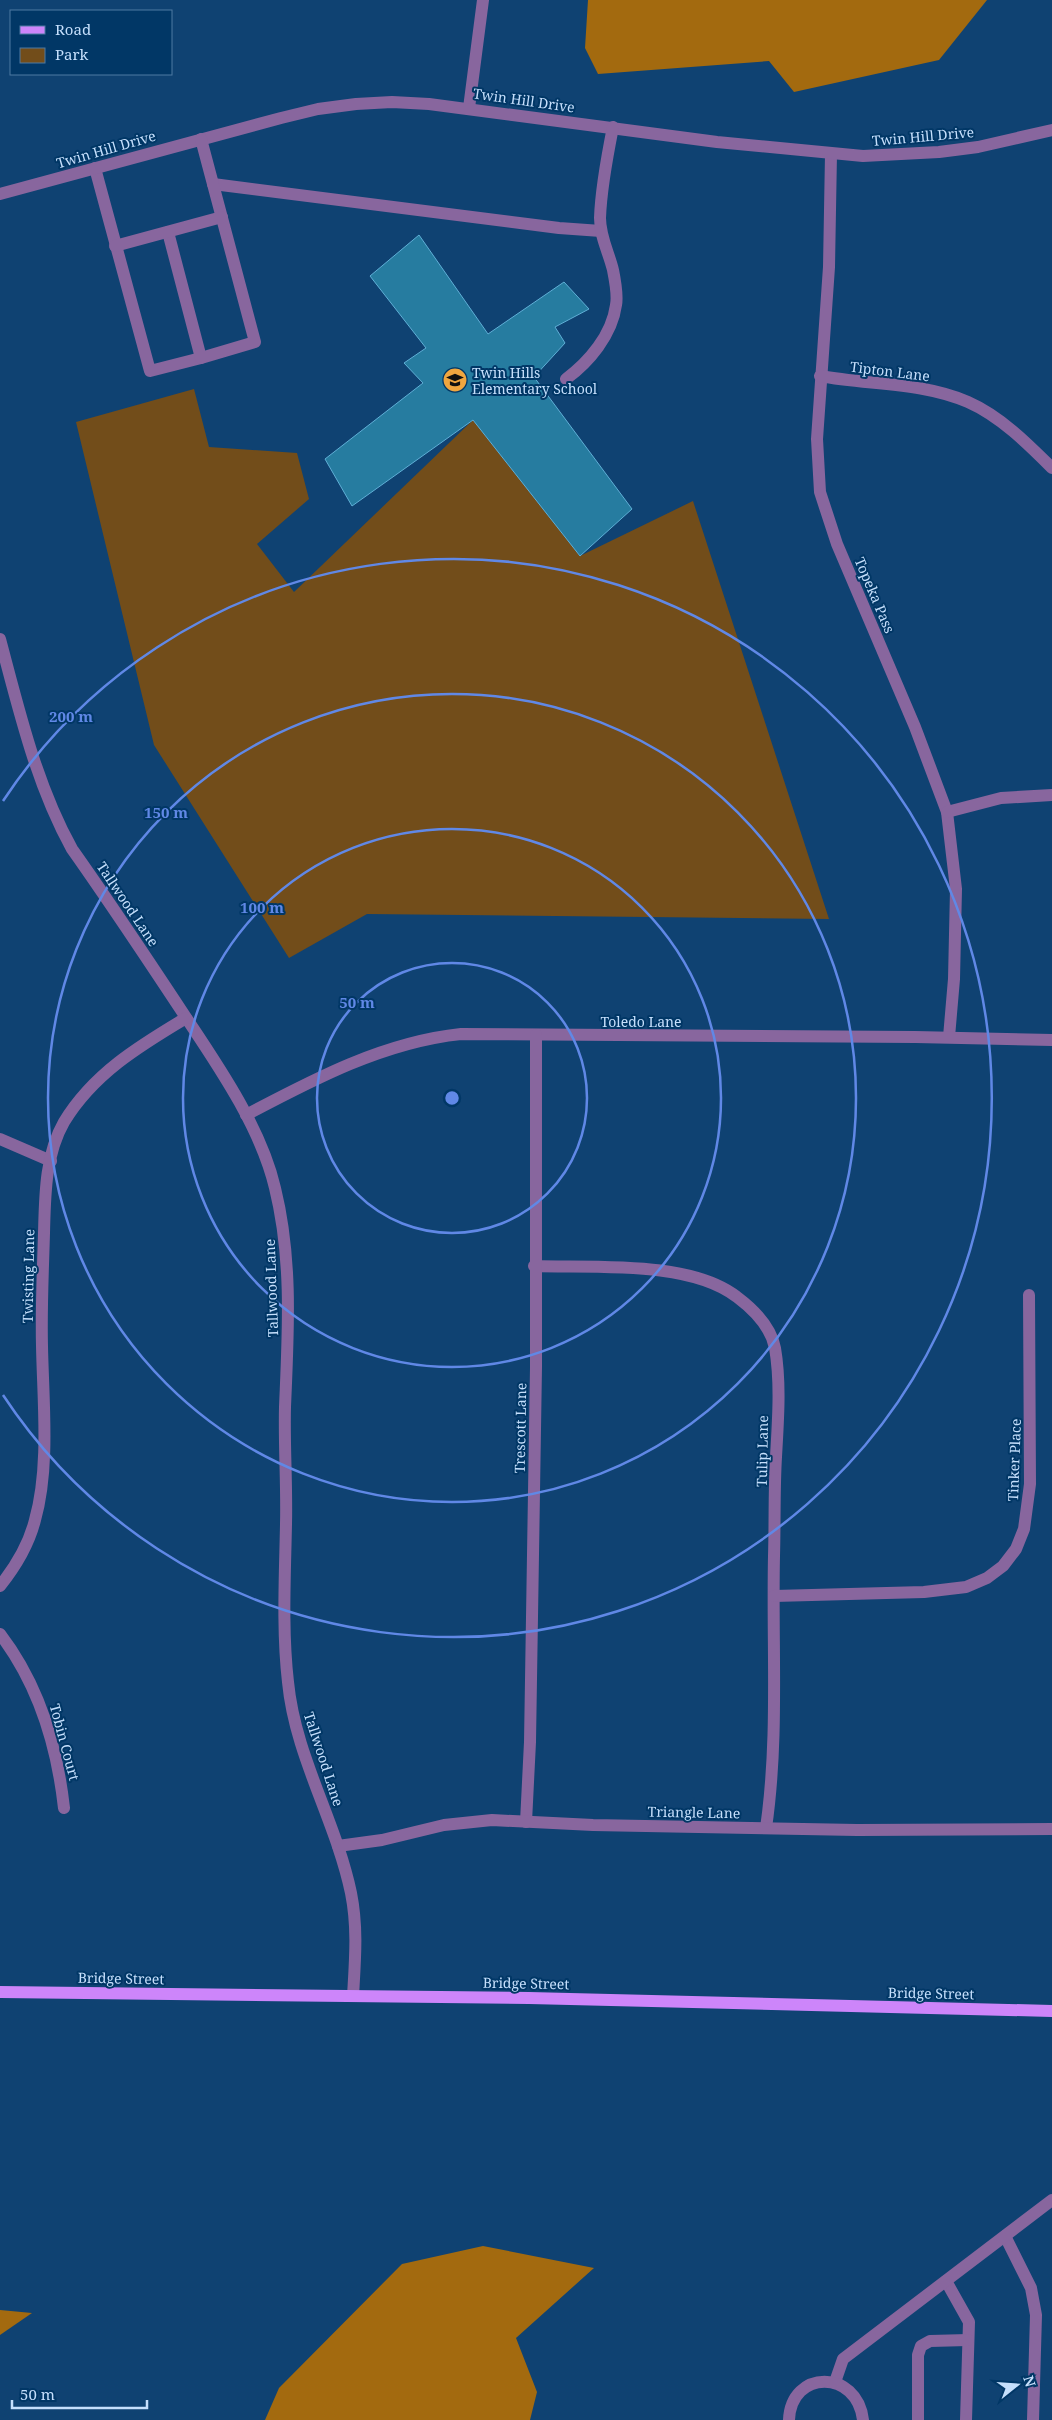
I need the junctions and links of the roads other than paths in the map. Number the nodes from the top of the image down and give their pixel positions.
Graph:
1 (483, 0) edge
2 (469, 108) junction
3 (613, 127) junction
4 (1052, 130) edge
5 (201, 139) junction
6 (831, 154) junction
7 (95, 168) junction
8 (213, 184) junction
9 (0, 194) edge
10 (222, 217) junction
11 (601, 231) junction
12 (168, 232) junction
13 (115, 246) junction
14 (201, 358) junction
15 (820, 376) junction
16 (566, 380) dead end
17 (1052, 468) edge
18 (0, 639) edge
19 (1052, 795) edge
20 (947, 812) junction
21 (186, 1018) junction
22 (536, 1035) junction
23 (949, 1037) junction
24 (1052, 1040) edge
25 (246, 1115) junction
26 (0, 1139) edge
27 (51, 1160) junction
28 (534, 1266) junction
29 (1029, 1295) dead end
30 (0, 1586) edge
31 (774, 1596) junction
32 (0, 1634) edge
33 (64, 1808) dead end
34 (526, 1822) junction
35 (766, 1828) junction
36 (1052, 1830) edge
37 (338, 1846) junction
38 (0, 1992) edge
39 (353, 1996) junction
40 (1052, 2010) edge
41 (1052, 2200) edge
42 (1005, 2236) junction
43 (946, 2281) junction
44 (968, 2340) junction
45 (835, 2382) junction
46 (789, 2420) edge
47 (863, 2420) edge
48 (918, 2420) edge
49 (966, 2420) edge
50 (1032, 2420) edge

1 - 2 street
2 - 3 street, Twin Hill Drive
2 - 5 street, Twin Hill Drive
3 - 6 street, Twin Hill Drive
3 - 11 street
4 - 6 street, Twin Hill Drive
5 - 7 street, Twin Hill Drive
5 - 8 street
6 - 15 street, Topeka Pass
7 - 9 street, Twin Hill Drive
7 - 13 street
8 - 10 street
8 - 11 street
10 - 12 street
10 - 14 street
11 - 16 street
12 - 13 street
12 - 14 street
13 - 14 street
15 - 17 street, Tipton Lane
15 - 20 street, Topeka Pass
18 - 21 street, Tallwood Lane
19 - 20 street
20 - 23 street, Topeka Pass
21 - 25 street, Tallwood Lane
21 - 27 street, Twisting Lane
22 - 23 street, Toledo Lane
22 - 25 street, Toledo Lane
22 - 28 street, Trescott Lane
23 - 24 street, Toledo Lane
25 - 37 street, Tallwood Lane
26 - 27 street
27 - 30 street, Twisting Lane
28 - 31 street, Tulip Lane
28 - 34 street, Trescott Lane
29 - 31 street, Tinker Place
31 - 35 street, Tulip Lane
32 - 33 street, Tobin Court
34 - 35 street, Triangle Lane
34 - 37 street, Triangle Lane
35 - 36 street, Triangle Lane
37 - 39 street, Tallwood Lane
38 - 39 main road, Bridge Street
39 - 40 main road, Bridge Street
41 - 42 street
42 - 43 street
42 - 50 street
43 - 44 street
43 - 45 street
44 - 48 street
44 - 49 street
45 - 46 street
45 - 47 street

